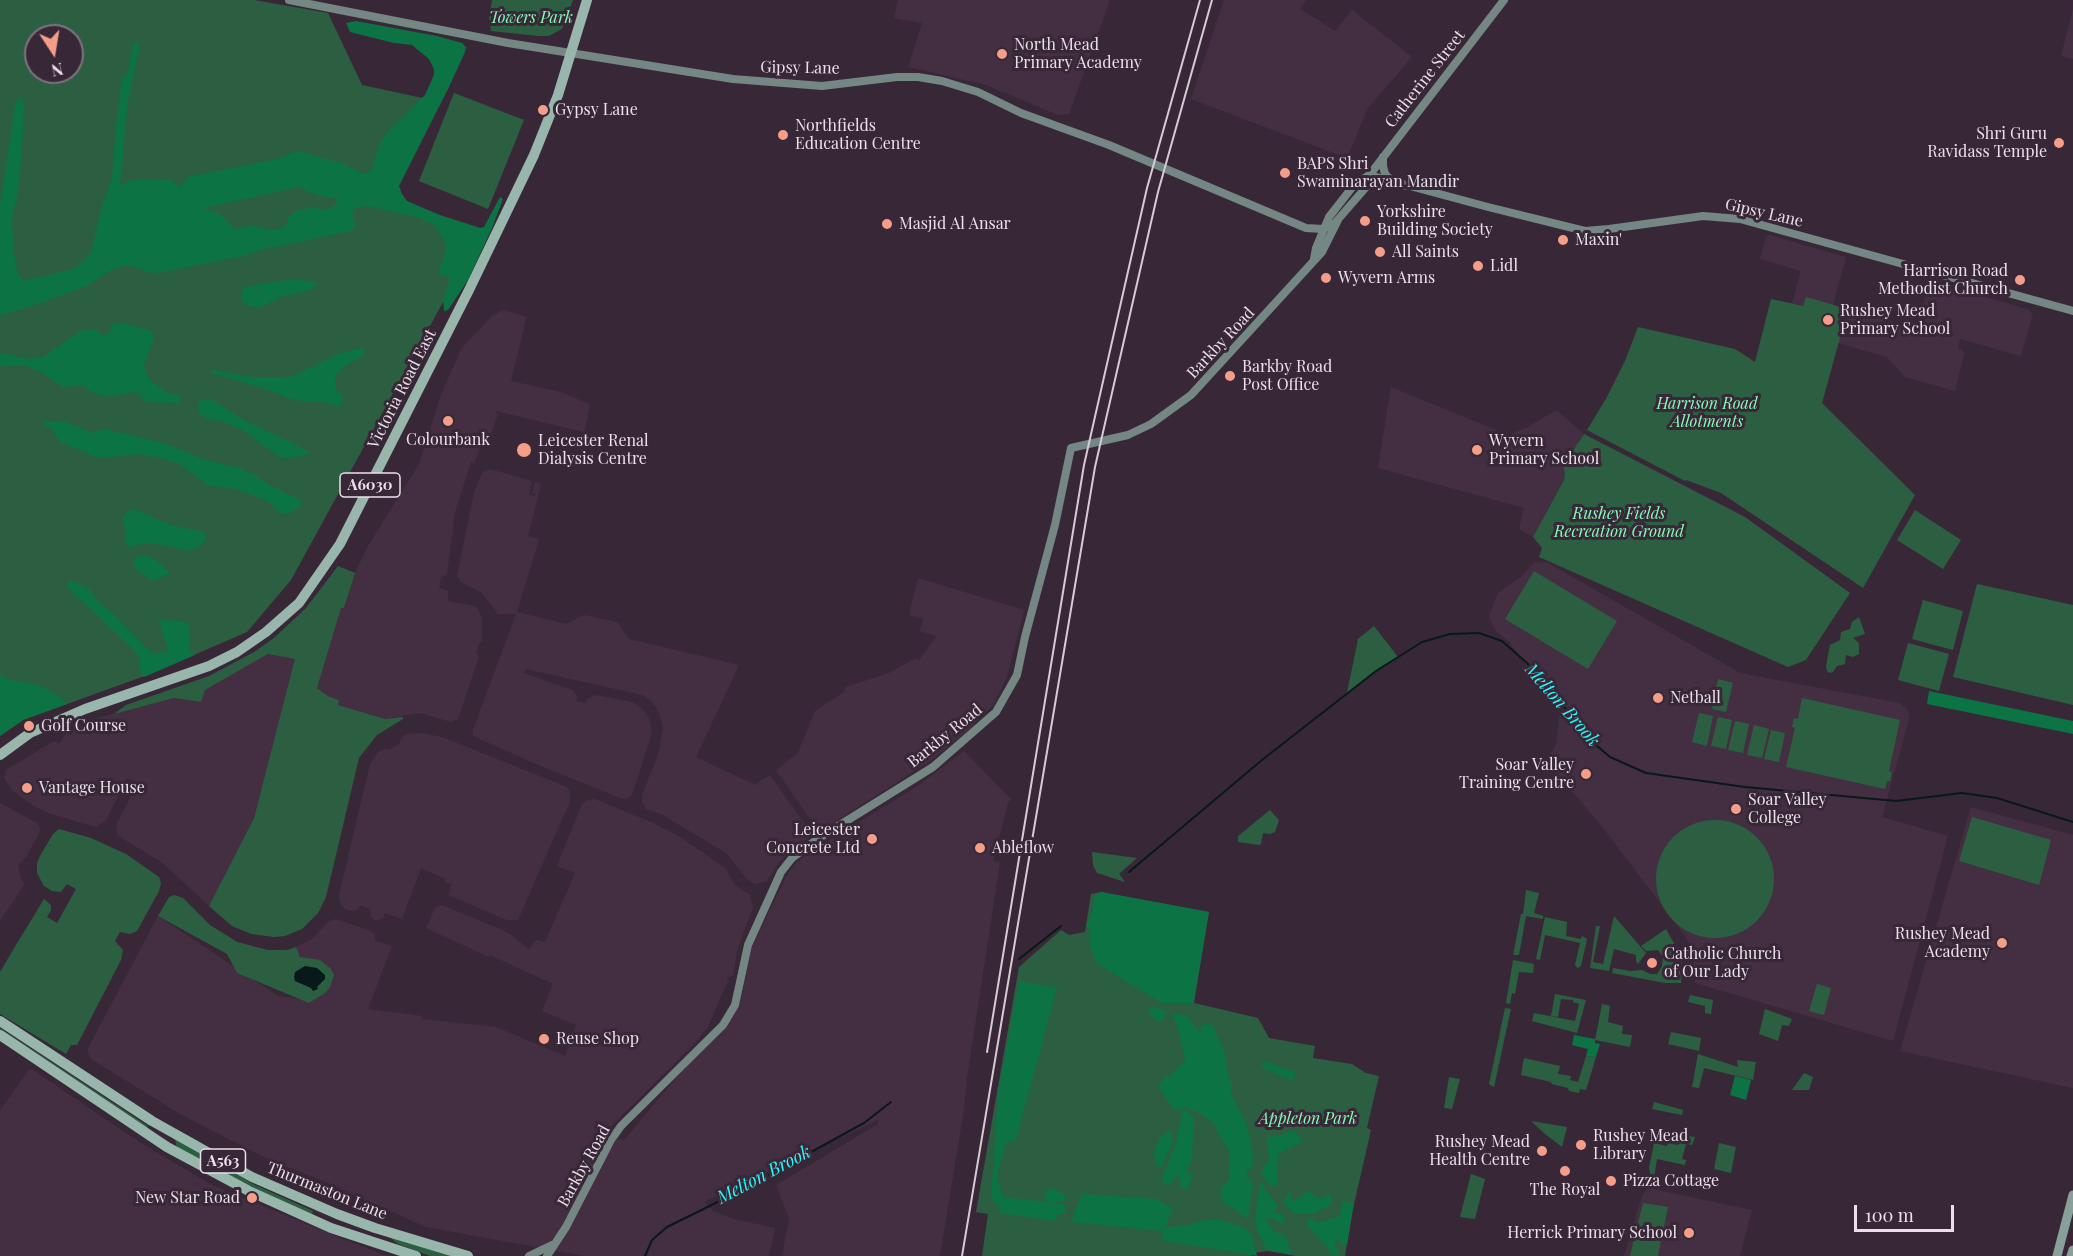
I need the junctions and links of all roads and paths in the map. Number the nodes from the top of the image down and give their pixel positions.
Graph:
1 (289, 0) edge
2 (587, 0) edge
3 (1504, 0) edge
4 (572, 53) junction
5 (1383, 155) junction
6 (1369, 175) junction
7 (1391, 180) junction
8 (1407, 186) junction
9 (1363, 189) junction
10 (1338, 220) junction
11 (1306, 228) junction
12 (1323, 229) junction
13 (1316, 248) junction
14 (1314, 260) junction
15 (2073, 311) edge
16 (0, 755) edge
17 (0, 1021) edge
18 (0, 1035) edge
19 (2073, 1195) edge
20 (2071, 1213) edge
21 (554, 1244) junction
22 (2073, 1250) edge
23 (416, 1256) edge
24 (468, 1256) edge
25 (530, 1256) edge
26 (547, 1256) edge
27 (2056, 1256) edge
28 (2072, 1256) edge

1 - 4 street, Gipsy Lane
2 - 4 highway, Victoria Road East / A6030
3 - 5 street, Catherine Street
4 - 11 street, Gipsy Lane
4 - 16 highway, Victoria Road East / A6030
5 - 6 street, Catherine Street
5 - 7 street
6 - 7 street, Gipsy Lane
6 - 9 street
6 - 12 street
7 - 8 street, Gipsy Lane
8 - 9 street, Gipsy Lane
8 - 15 street, Gipsy Lane
9 - 10 street
10 - 12 street
10 - 14 street
11 - 12 street, Gipsy Lane
11 - 13 street
12 - 13 street
13 - 14 street
14 - 21 street, Barkby Road
17 - 24 highway, Thurmaston Lane / A563
18 - 23 highway, Thurmaston Lane / A563
19 - 20 main road
20 - 27 main road
21 - 25 street
21 - 26 street, Barkby Road
22 - 28 main road

